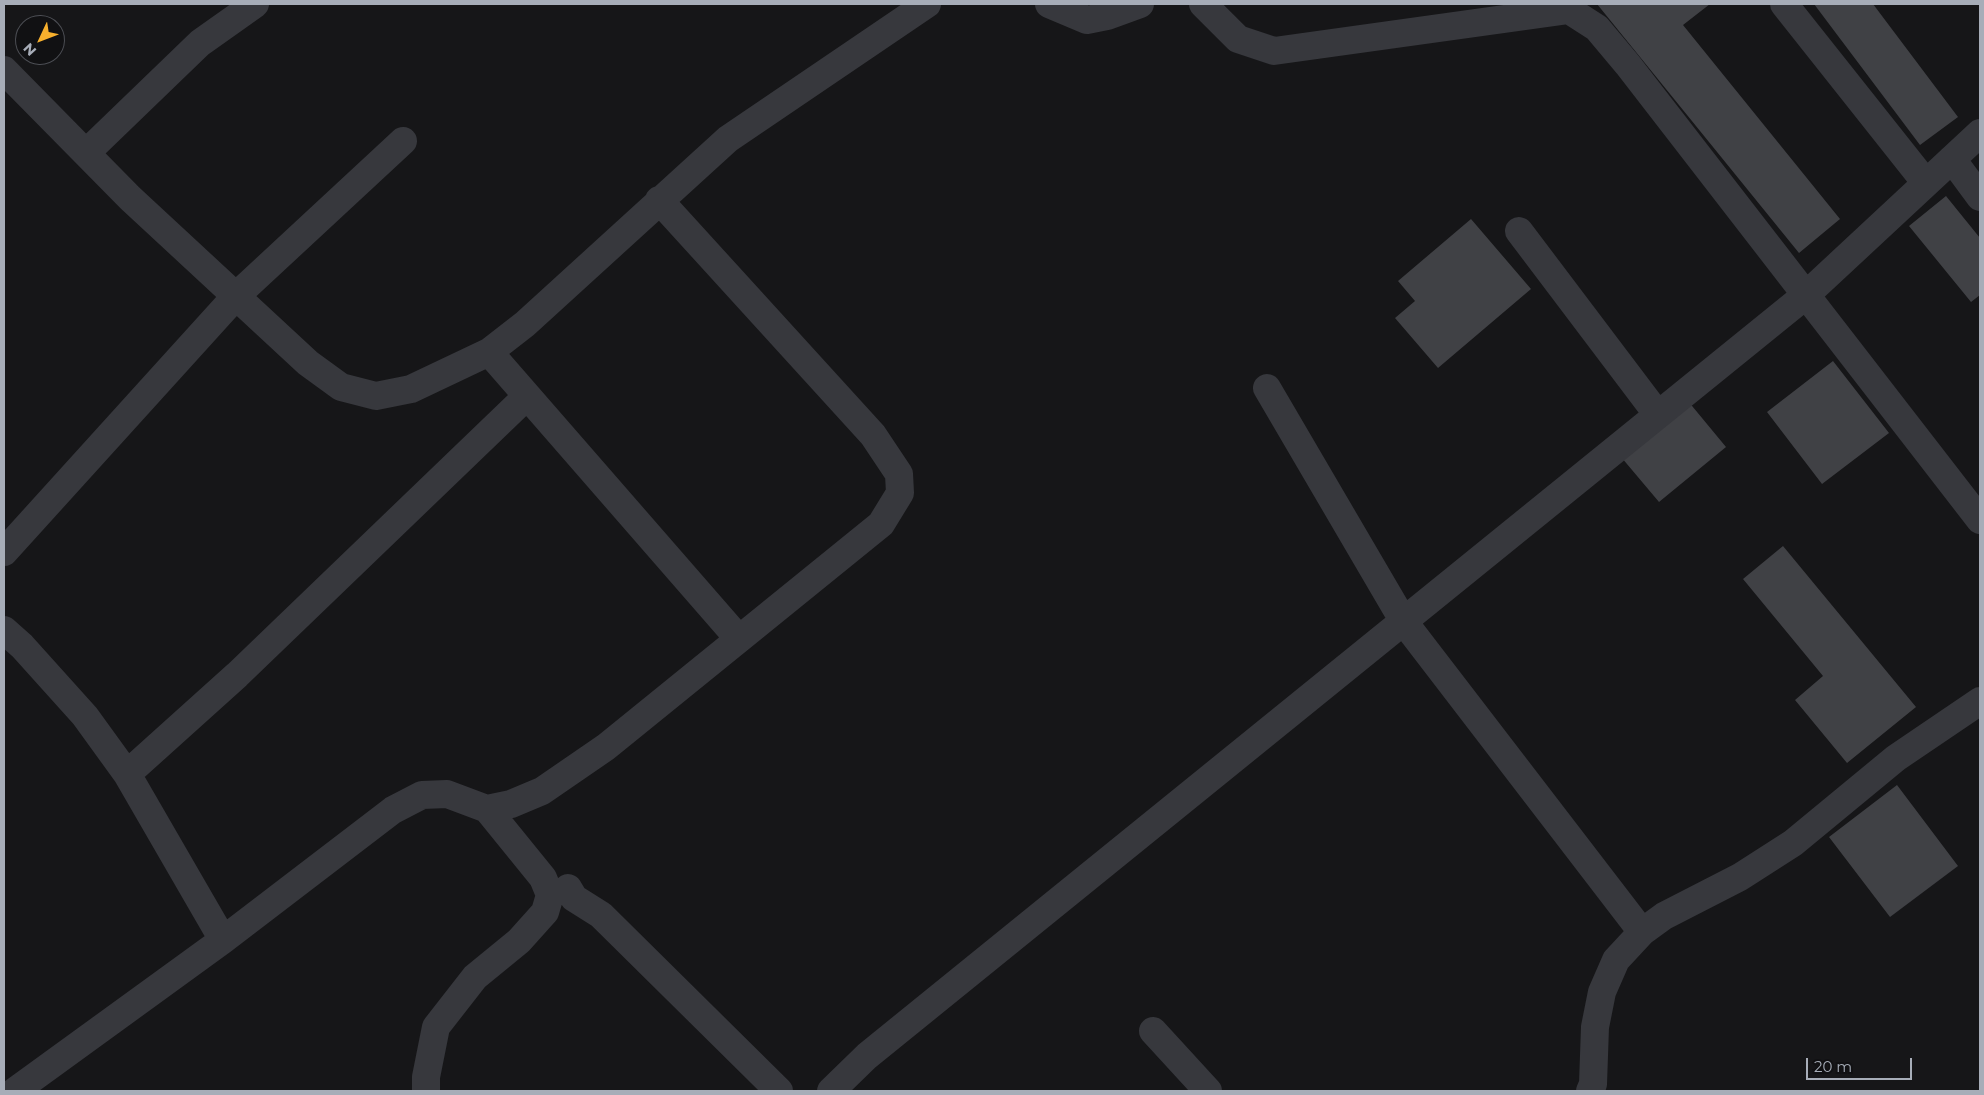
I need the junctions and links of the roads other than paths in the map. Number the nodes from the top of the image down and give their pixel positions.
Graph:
1 (255, 4) edge
2 (927, 4) edge
3 (1048, 4) edge
4 (1140, 4) edge
5 (1202, 4) edge
6 (1784, 4) edge
7 (1569, 7) edge
8 (4, 70) edge
9 (1980, 133) edge
10 (402, 141) dead end
11 (86, 153) junction
12 (1952, 159) junction
13 (1926, 183) junction
14 (1980, 197) edge
15 (659, 200) junction
16 (1520, 231) dead end
17 (1806, 295) junction
18 (236, 296) junction
19 (489, 352) junction
20 (1267, 388) dead end
21 (528, 396) junction
22 (1658, 415) junction
23 (1980, 520) edge
24 (4, 552) edge
25 (1404, 622) junction
26 (4, 630) edge
27 (739, 639) junction
28 (1980, 701) edge
29 (127, 774) junction
30 (487, 809) junction
31 (568, 888) dead end
32 (1642, 932) junction
33 (223, 940) junction
34 (1153, 1031) dead end
35 (15, 1091) edge
36 (426, 1091) edge
37 (779, 1091) edge
38 (831, 1091) edge
39 (1208, 1091) edge
40 (1590, 1091) edge

1 - 11 street
2 - 15 street
3 - 4 street
5 - 7 street
6 - 13 street
7 - 17 street
8 - 11 street
9 - 12 street
10 - 18 street
11 - 18 street
12 - 13 street
12 - 14 street
13 - 17 street
15 - 19 street
15 - 27 street
16 - 22 street
17 - 22 street
17 - 23 street
18 - 19 street
18 - 24 street
19 - 21 street
20 - 25 street
21 - 27 street
21 - 29 street
22 - 25 street
25 - 32 street
25 - 38 street
26 - 29 street
27 - 30 street
28 - 32 street
29 - 33 street
30 - 33 street
30 - 36 street
31 - 37 street
32 - 40 street
33 - 35 street
34 - 39 street

